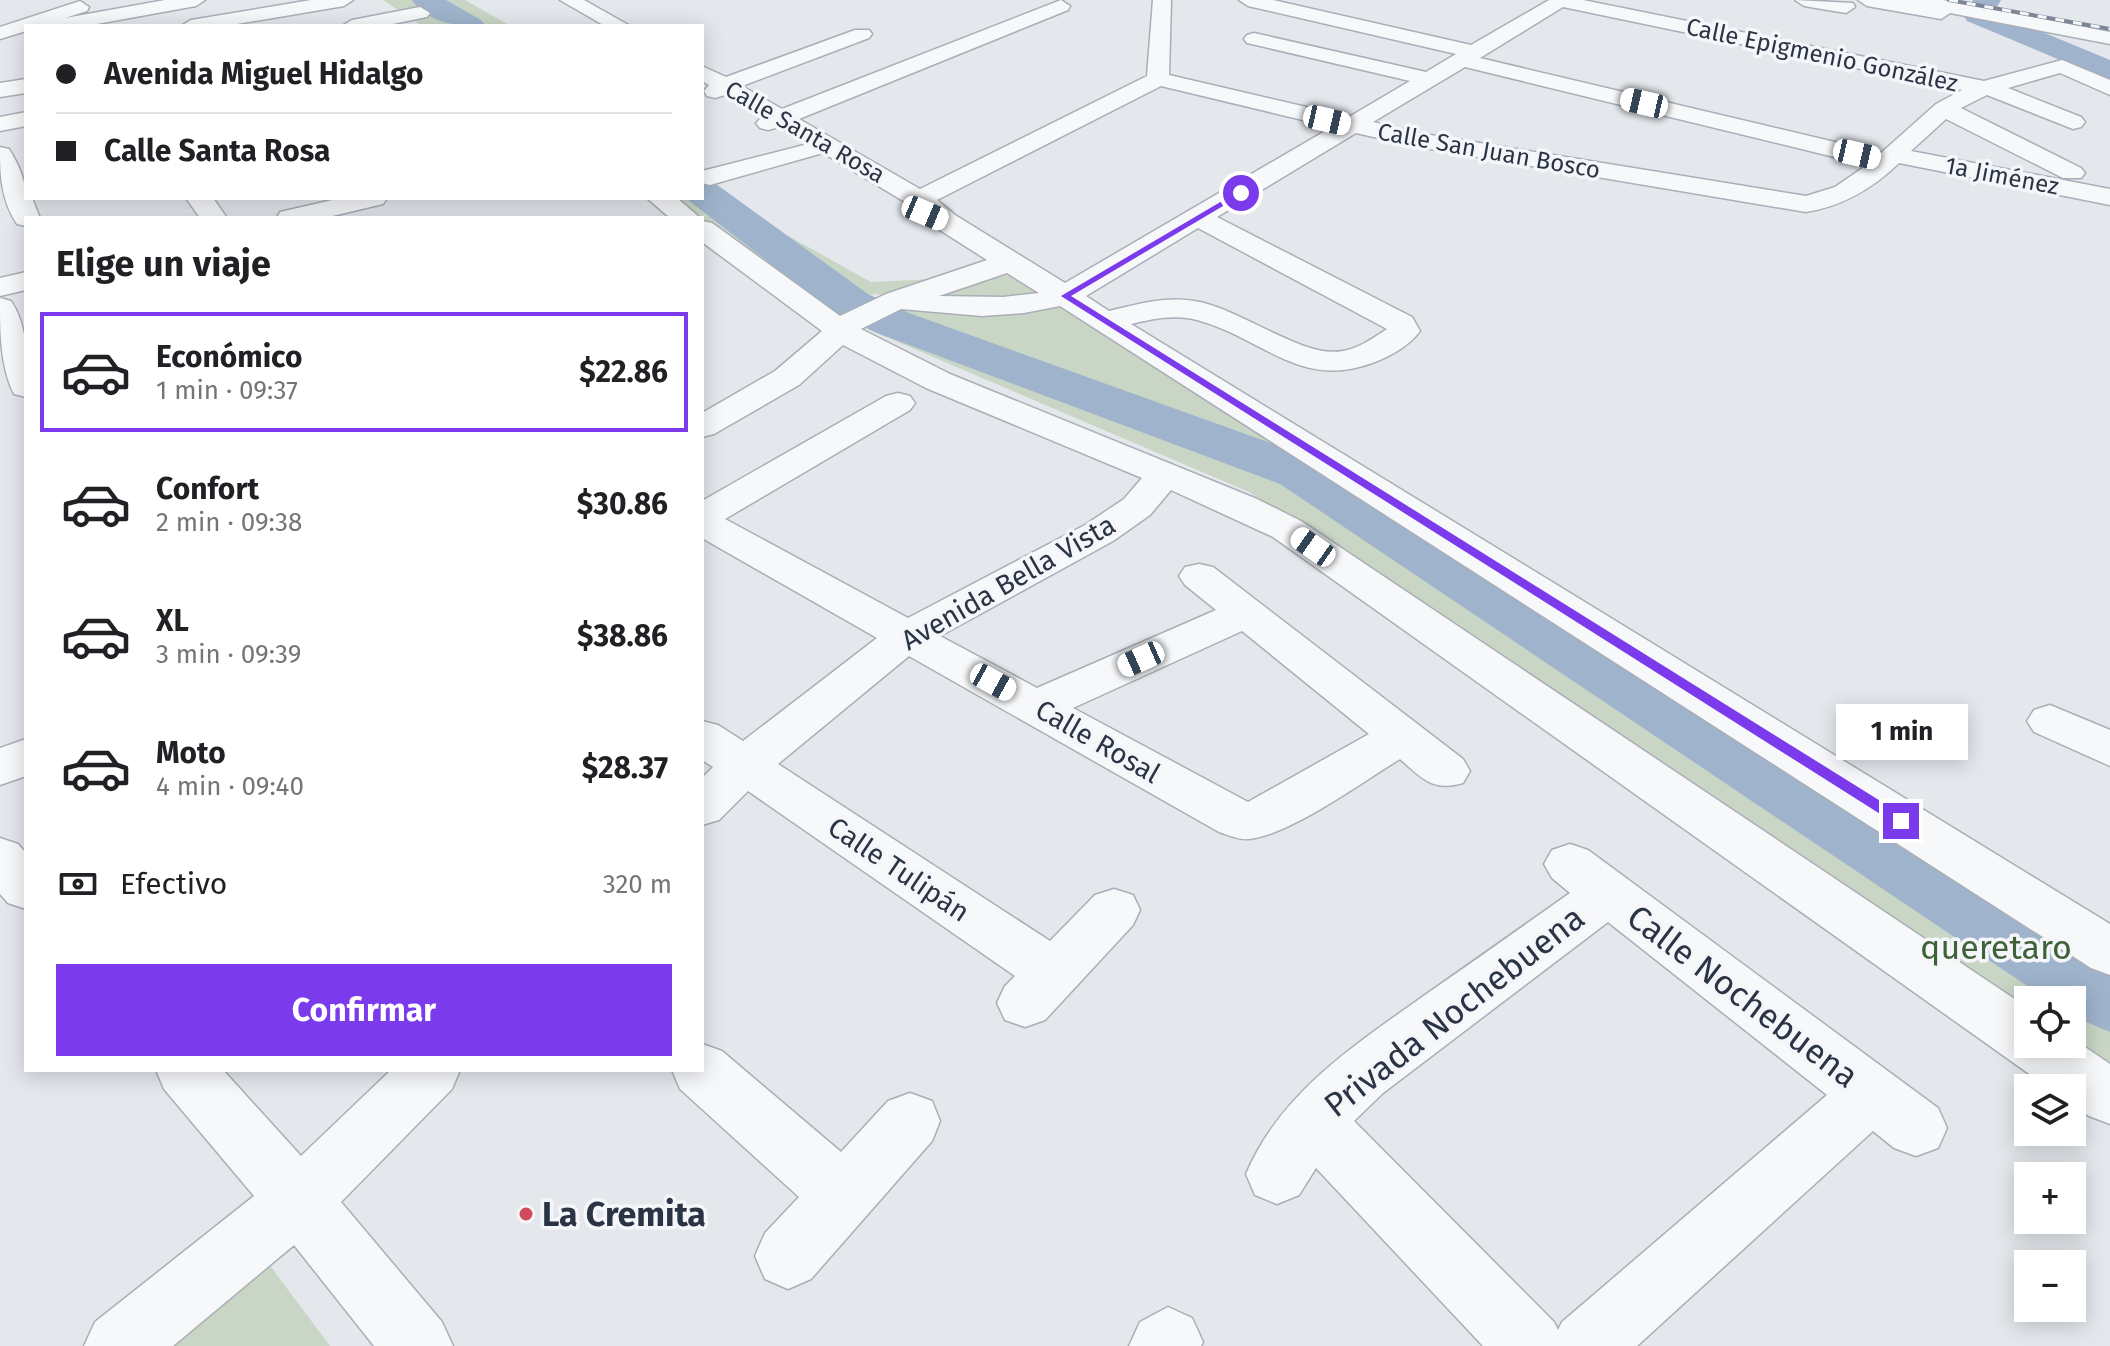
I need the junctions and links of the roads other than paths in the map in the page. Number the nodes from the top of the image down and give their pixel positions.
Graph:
1 (105, 0) edge
2 (196, 0) edge
3 (344, 0) edge
4 (399, 0) edge
5 (1162, 0) edge
6 (1248, 0) edge
7 (1804, 0) edge
8 (1867, 0) edge
9 (1914, 0) edge
10 (1561, 1) edge
11 (618, 4) dead end
12 (1061, 6) dead end
13 (1846, 7) dead end
14 (2053, 7) dead end
15 (1947, 10) junction
16 (585, 11) edge
17 (420, 13) junction
18 (2110, 20) edge
19 (26, 24) edge
20 (65, 24) edge
21 (203, 24) edge
22 (362, 24) edge
23 (435, 24) edge
24 (615, 24) edge
25 (24, 25) edge
26 (2037, 25) junction
27 (24, 31) edge
28 (0, 34) edge
29 (862, 34) dead end
30 (2110, 38) edge
31 (1254, 39) dead end
32 (1468, 56) junction
33 (2110, 56) edge
34 (1994, 63) dead end
35 (2051, 69) junction
36 (1158, 79) junction
37 (1429, 79) junction
38 (711, 83) edge
39 (24, 86) edge
40 (2110, 88) edge
41 (1989, 89) junction
42 (0, 90) edge
43 (1944, 109) junction
44 (24, 119) edge
45 (776, 120) junction
46 (2073, 122) dead end
47 (0, 124) edge
48 (1354, 126) junction
49 (0, 154) edge
50 (830, 155) junction
51 (1891, 158) junction
52 (2072, 173) dead end
53 (710, 177) dead end
54 (2110, 197) edge
55 (919, 199) junction
56 (366, 200) edge
57 (663, 200) edge
58 (26, 216) edge
59 (298, 216) edge
60 (684, 216) edge
61 (1199, 218) junction
62 (945, 221) junction
63 (704, 230) edge
64 (1010, 262) junction
65 (24, 281) edge
66 (0, 287) edge
67 (1065, 296) junction
68 (892, 303) junction
69 (0, 307) edge
70 (1105, 321) junction
71 (846, 326) junction
72 (24, 381) edge
73 (898, 403) dead end
74 (704, 424) edge
75 (1164, 476) junction
76 (704, 518) edge
77 (704, 520) edge
78 (1199, 576) dead end
79 (1246, 613) junction
80 (907, 636) junction
81 (1037, 706) junction
82 (2050, 721) dead end
83 (1401, 737) junction
84 (704, 738) edge
85 (2110, 749) edge
86 (24, 757) edge
87 (745, 765) junction
88 (0, 768) edge
89 (1446, 771) dead end
90 (704, 805) edge
91 (0, 858) edge
92 (1589, 879) joint
93 (24, 886) edge
94 (1114, 910) dead end
95 (2110, 952) edge
96 (2014, 1030) edge
97 (2053, 1058) edge
98 (187, 1072) edge
99 (429, 1072) edge
100 (703, 1072) edge
101 (2110, 1097) edge
102 (910, 1121) dead end
103 (1312, 1121) junction
104 (1277, 1174) dead end
105 (843, 1195) junction
106 (299, 1201) junction
107 (788, 1256) dead end
108 (119, 1346) edge
109 (418, 1346) edge
110 (1530, 1346) edge
111 (1586, 1346) edge

1 - 19 street
2 - 20 street
3 - 21 street
4 - 17 street
5 - 36 street
6 - 32 street, 1a Jiménez
7 - 13 street
8 - 15 street
9 - 15 street
10 - 32 street
10 - 41 street, Calle Epigmenio González
11 - 16 street
12 - 45 street
14 - 18 street
15 - 26 street
16 - 24 street
17 - 22 street
17 - 23 street
25 - 28 street
26 - 30 street
26 - 33 street
27 - 28 street
29 - 38 street
31 - 37 street
32 - 37 street
32 - 51 street, 1a Jiménez
34 - 35 street
35 - 40 street
35 - 41 street
36 - 48 street, Calle San Juan Bosco
36 - 55 street
37 - 48 street
38 - 45 street, Calle Santa Rosa
39 - 42 street
41 - 43 street
41 - 46 street, Calle Epigmenio González
43 - 51 street
43 - 52 street
44 - 47 street
45 - 50 street, Calle Santa Rosa
45 - 50 street, Calle Santa Rosa
48 - 51 street, Calle San Juan Bosco
48 - 61 street
49 - 58 street
50 - 53 street
50 - 55 street, Calle Santa Rosa
50 - 62 street, Calle Santa Rosa
51 - 54 street, 1a Jiménez
55 - 62 street, Calle Santa Rosa
56 - 59 street
57 - 60 street
61 - 67 street
61 - 70 street
62 - 64 street, Calle Santa Rosa
63 - 71 street
64 - 67 street, Calle Santa Rosa
64 - 68 street
65 - 66 street
67 - 68 street
67 - 70 street, Calle Santa Rosa
68 - 71 street
69 - 72 street
70 - 95 street, Calle Santa Rosa
71 - 74 street
71 - 75 street
73 - 76 street
75 - 80 street, Avenida Bella Vista
75 - 96 street
77 - 80 street, Calle Rosal
78 - 79 street
79 - 81 street
79 - 83 street
80 - 81 street, Calle Rosal
80 - 87 street, Avenida Bella Vista
81 - 83 street, Calle Rosal
82 - 85 street
83 - 89 street
84 - 87 street, Calle Tulipán
86 - 88 street
87 - 90 street, Avenida Bella Vista
87 - 94 street, Calle Tulipán
91 - 93 street
92 - 103 street, Privada Nochebuena
92 - 111 street, Calle Nochebuena
97 - 101 street
98 - 106 street
99 - 106 street
100 - 105 street
102 - 105 street
103 - 104 street, Privada Nochebuena
103 - 110 street
105 - 107 street
106 - 108 street
106 - 109 street

